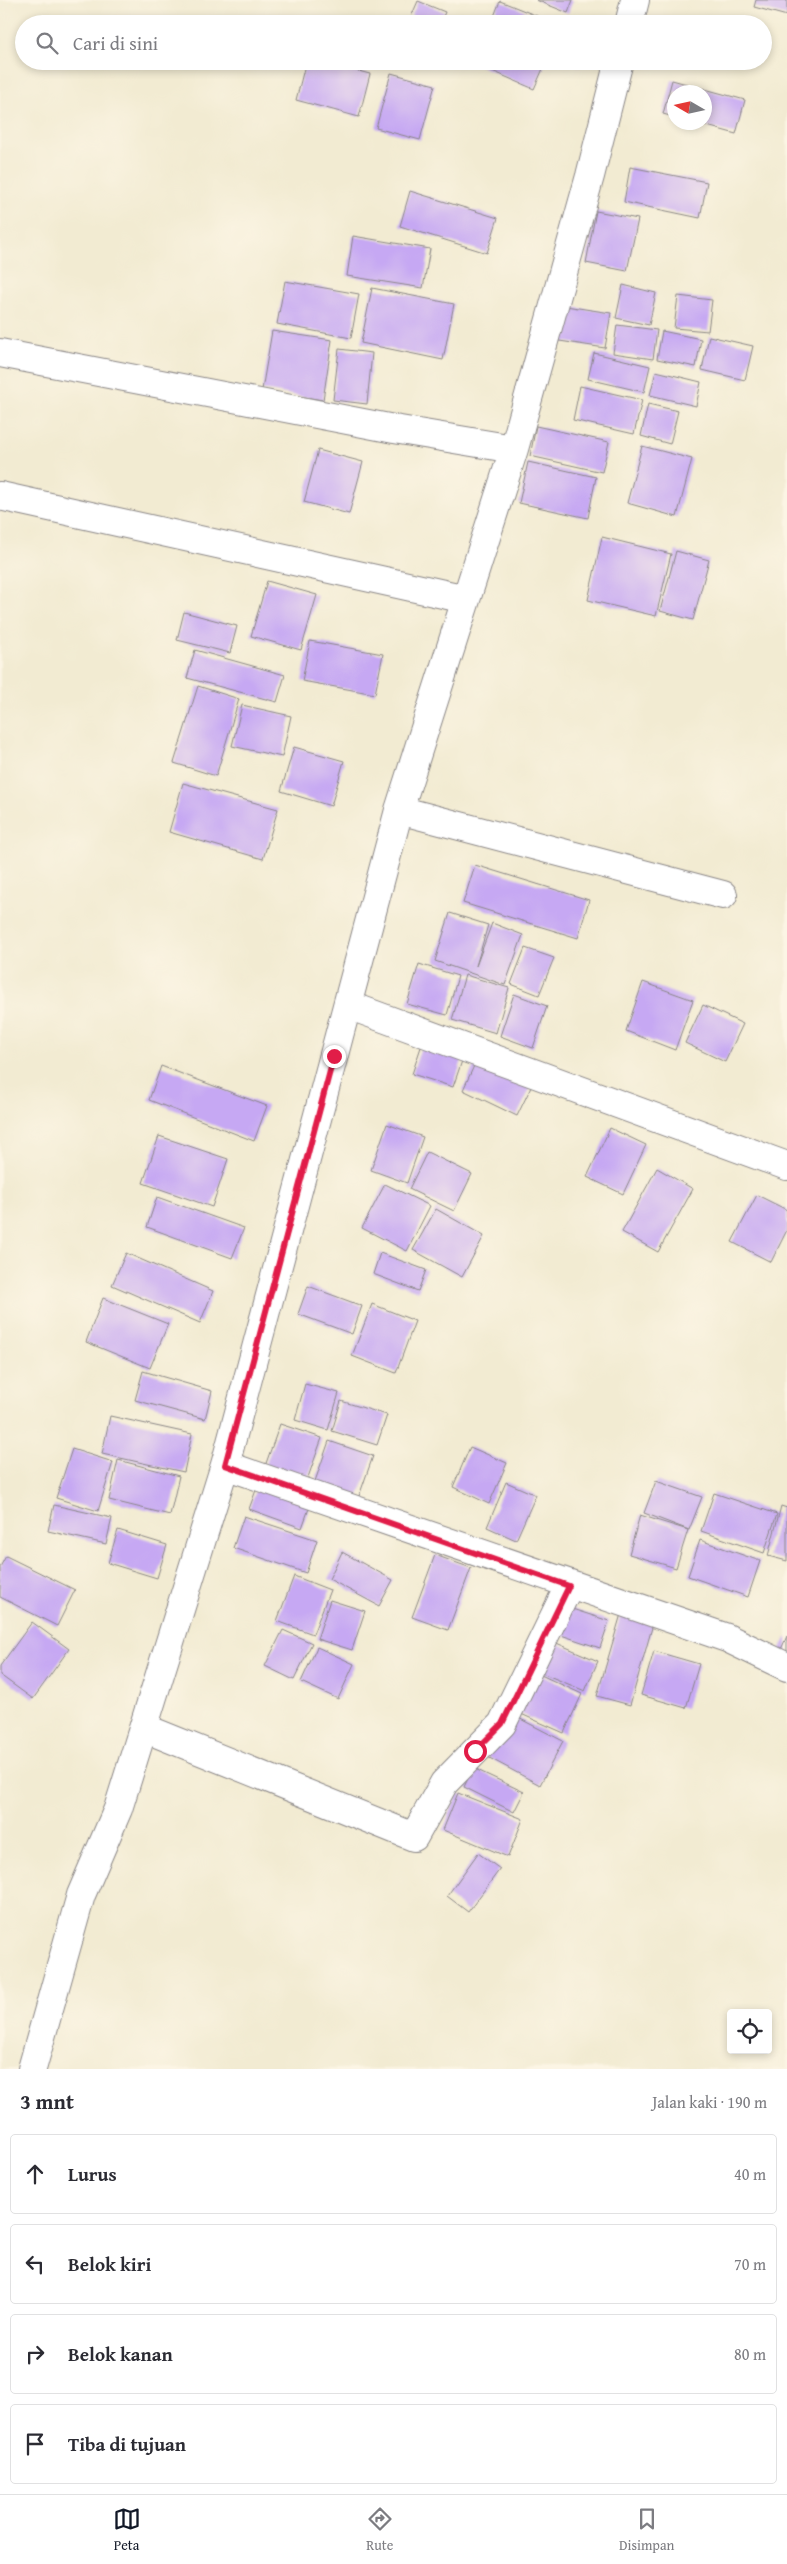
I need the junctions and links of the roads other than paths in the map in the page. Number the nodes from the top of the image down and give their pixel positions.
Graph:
1 (635, 0) edge
2 (631, 15) edge
3 (617, 70) edge
4 (0, 353) edge
5 (514, 449) junction
6 (0, 496) edge
7 (466, 599) junction
8 (399, 810) junction
9 (723, 895) dead end
10 (348, 1005) junction
11 (787, 1166) edge
12 (225, 1465) junction
13 (569, 1586) junction
14 (787, 1667) edge
15 (144, 1728) junction
16 (32, 2069) edge

1 - 2 street
3 - 5 street
4 - 5 street
5 - 7 street
6 - 7 street
7 - 8 street
8 - 9 street
8 - 10 street
10 - 11 street
10 - 12 street
12 - 13 street
12 - 15 street
13 - 14 street
13 - 15 street
15 - 16 street

